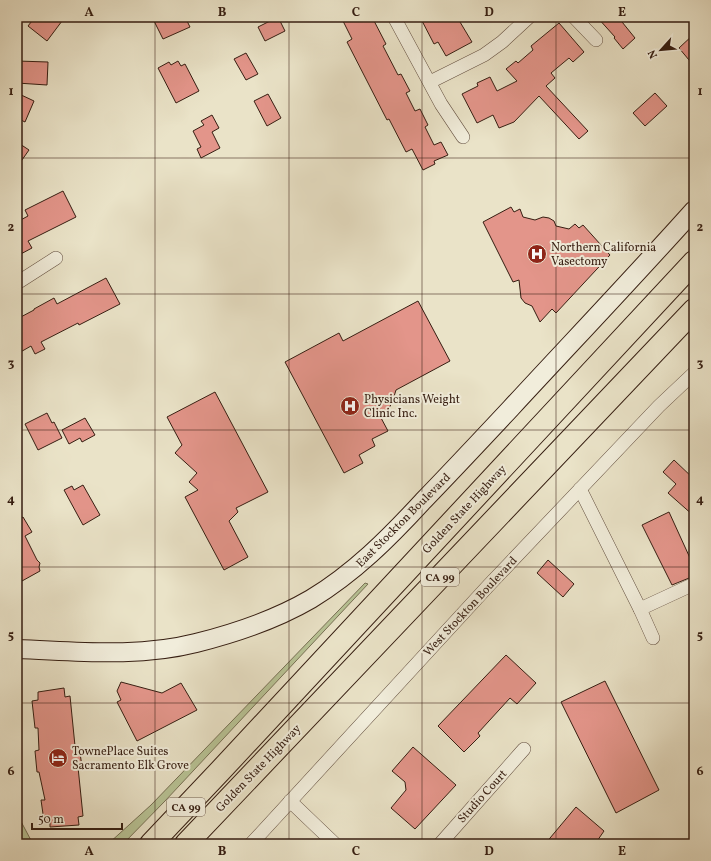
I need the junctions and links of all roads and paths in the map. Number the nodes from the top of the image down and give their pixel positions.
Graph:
1 (394, 17) edge
2 (529, 17) edge
3 (574, 17) edge
4 (596, 40) dead end
5 (430, 82) junction
6 (463, 138) dead end
7 (694, 210) edge
8 (56, 258) dead end
9 (694, 262) edge
10 (17, 283) edge
11 (694, 310) edge
12 (694, 373) edge
13 (580, 489) junction
14 (694, 584) edge
15 (640, 609) junction
16 (653, 638) dead end
17 (17, 649) edge
18 (524, 749) dead end
19 (290, 801) junction
20 (151, 844) edge
21 (186, 844) edge
22 (250, 844) edge
23 (335, 844) edge
24 (440, 844) edge

1 - 5 street
2 - 5 street
3 - 4 street
5 - 6 street
7 - 17 street, East Stockton Boulevard
8 - 10 street
9 - 20 highway, Golden State Highway / CA 99
11 - 21 highway, Golden State Highway / CA 99
12 - 13 street, West Stockton Boulevard
13 - 15 street
13 - 19 street, West Stockton Boulevard
14 - 15 street
15 - 16 street
18 - 24 street, Studio Court
19 - 22 street, West Stockton Boulevard
19 - 23 street

